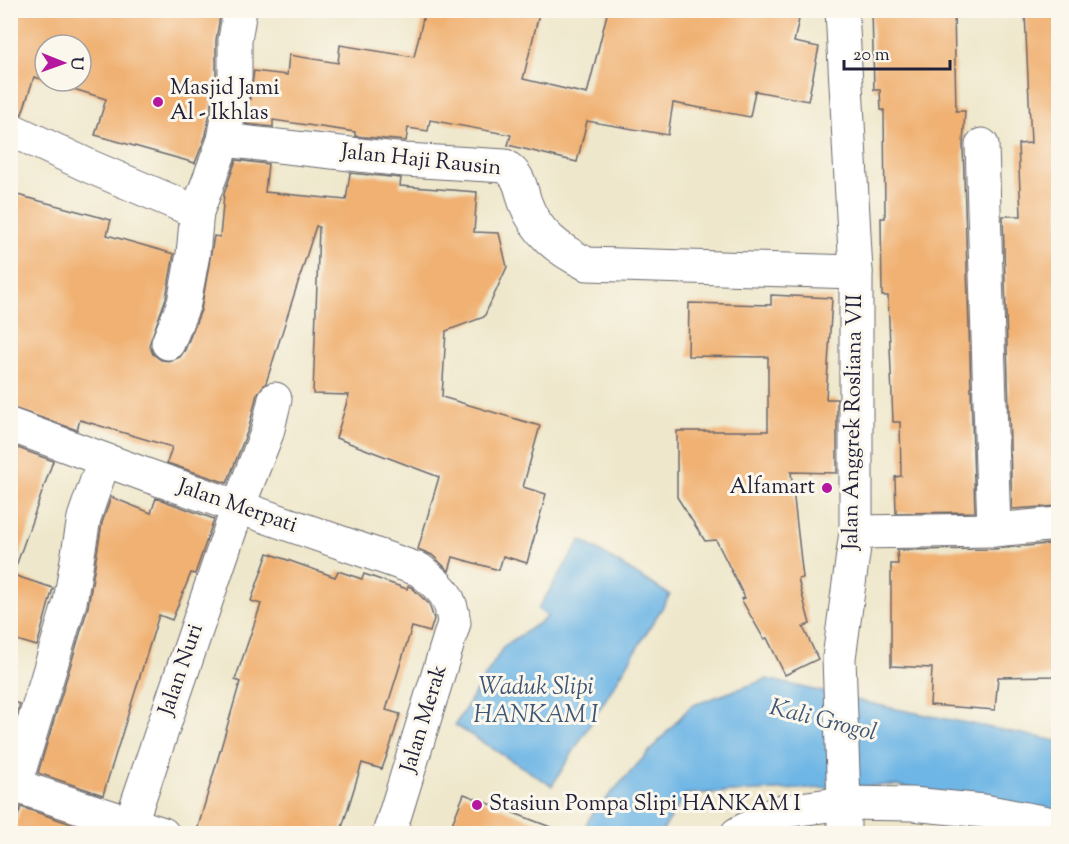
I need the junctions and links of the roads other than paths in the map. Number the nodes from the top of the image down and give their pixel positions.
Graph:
1 (240, 10) edge
2 (842, 10) edge
3 (10, 129) edge
4 (224, 140) junction
5 (982, 146) dead end
6 (197, 212) junction
7 (856, 272) junction
8 (168, 343) dead end
9 (275, 399) dead end
10 (10, 425) edge
11 (104, 460) junction
12 (238, 507) junction
13 (1059, 524) edge
14 (994, 530) junction
15 (856, 532) junction
16 (452, 604) joint
17 (13, 784) edge
18 (844, 809) edge
19 (1059, 825) edge
20 (129, 828) edge
21 (163, 834) edge
22 (389, 834) edge
23 (737, 834) edge

1 - 4 street
2 - 7 street, Jalan Anggrek Rosliana VII
3 - 6 street
4 - 6 street
4 - 7 street, Jalan Haji Rausin
5 - 14 street
6 - 8 street
7 - 15 street, Jalan Anggrek Rosliana VII
9 - 12 street, Jalan Nuri
10 - 11 street, Jalan Merpati
11 - 12 street, Jalan Merpati
11 - 17 street
12 - 16 street, Jalan Merpati
12 - 20 street, Jalan Nuri
13 - 14 street
14 - 15 street
15 - 18 street, Jalan Anggrek Rosliana VII
16 - 22 street, Jalan Merak
17 - 20 street
18 - 19 street
18 - 23 street
20 - 21 street

